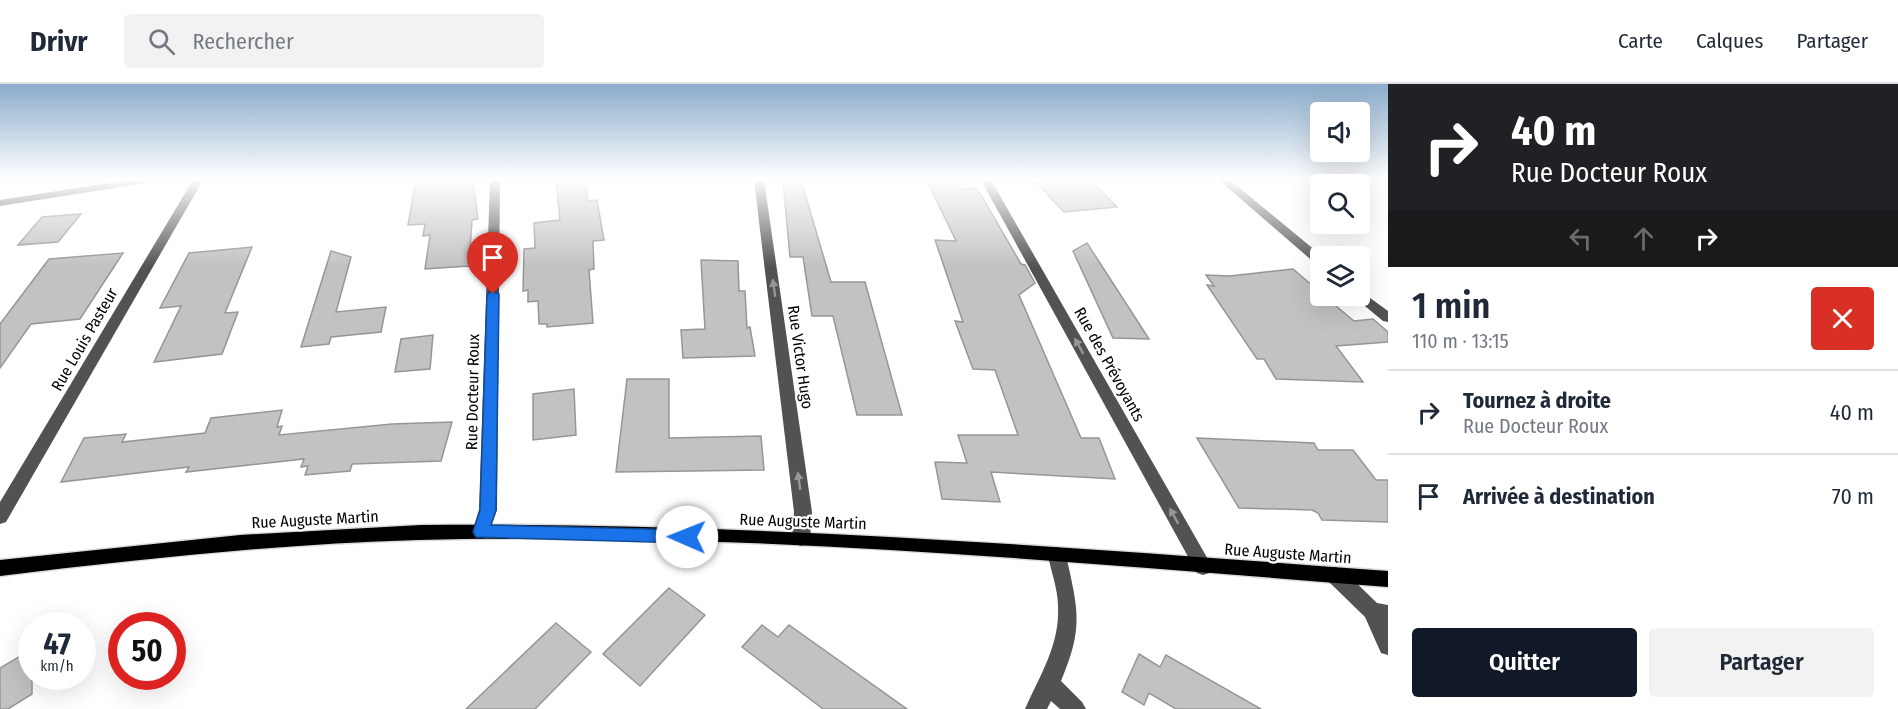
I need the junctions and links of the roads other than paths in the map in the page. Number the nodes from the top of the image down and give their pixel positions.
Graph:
1 (181, 209) edge
2 (494, 209) edge
3 (763, 209) edge
4 (1002, 209) edge
5 (1259, 209) edge
6 (1310, 253) edge
7 (1370, 303) edge
8 (1388, 318) edge
9 (0, 517) edge
10 (481, 532) junction
11 (801, 539) junction
12 (1057, 555) junction
13 (1203, 567) junction
14 (0, 568) edge
15 (1335, 575) junction
16 (1388, 579) edge
17 (1380, 612) edge
18 (1388, 646) edge
19 (1049, 684) junction
20 (1036, 709) edge
21 (1074, 709) edge

1 - 9 street, Rue Louis Pasteur
2 - 10 street, Rue Docteur Roux
11 -> 3 street, Rue Victor Hugo
13 -> 4 street, Rue des Prévoyants
5 - 6 street
7 - 8 street
10 - 11 main road, Rue Auguste Martin
10 - 14 main road, Rue Auguste Martin
11 - 12 main road, Rue Auguste Martin
12 - 13 main road, Rue Auguste Martin
12 - 19 street
13 - 15 main road, Rue Auguste Martin
15 - 16 main road, Rue Auguste Martin
15 - 17 street
17 - 18 street
19 - 20 street
19 - 21 street

